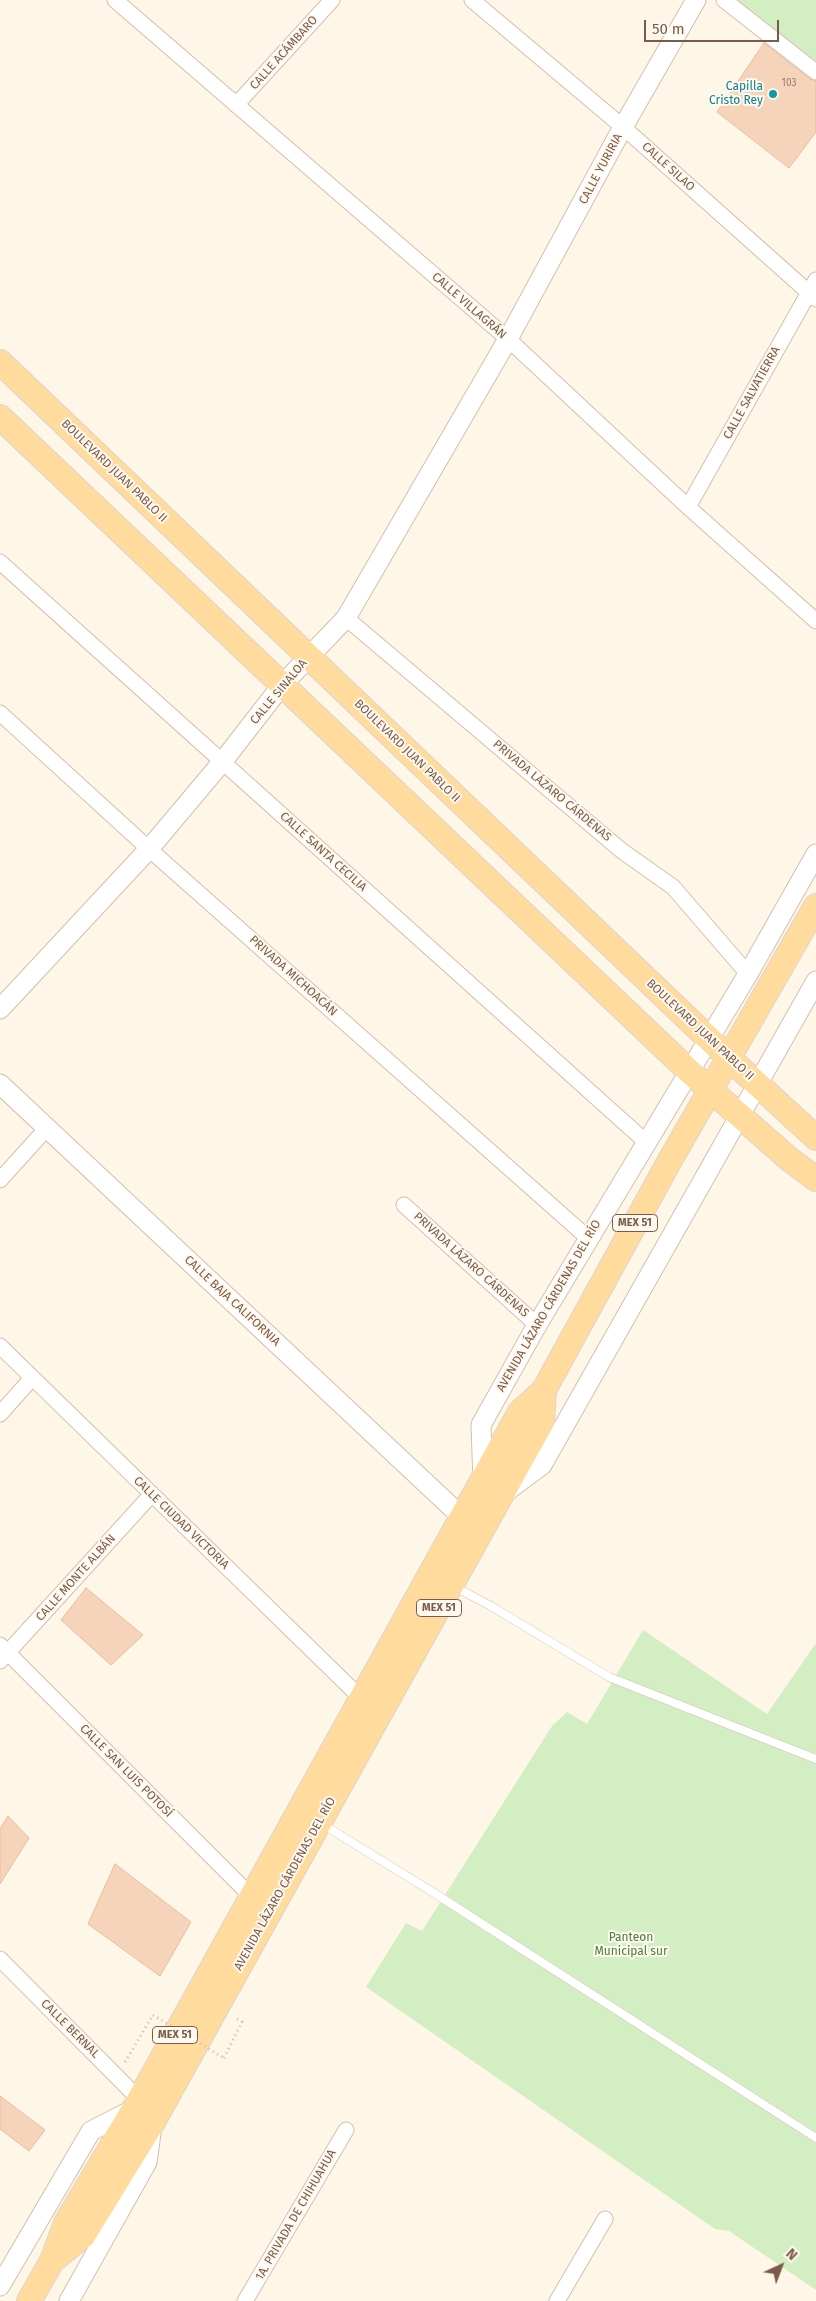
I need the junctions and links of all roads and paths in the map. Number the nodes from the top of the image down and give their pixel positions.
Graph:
1 (115, 0) edge
2 (332, 0) edge
3 (472, 0) edge
4 (696, 0) edge
5 (724, 0) edge
6 (816, 72) edge
7 (236, 105) junction
8 (623, 127) junction
9 (814, 290) edge
10 (508, 339) junction
11 (0, 362) edge
12 (0, 417) edge
13 (688, 507) junction
14 (0, 562) edge
15 (346, 618) junction
16 (816, 621) edge
17 (309, 657) junction
18 (282, 685) junction
19 (0, 713) edge
20 (222, 762) junction
21 (149, 849) junction
22 (816, 854) edge
23 (816, 906) edge
24 (748, 974) junction
25 (816, 981) edge
26 (0, 1009) edge
27 (709, 1038) junction
28 (730, 1059) junction
29 (689, 1071) junction
30 (0, 1084) edge
31 (757, 1084) junction
32 (710, 1090) junction
33 (740, 1118) junction
34 (47, 1128) junction
35 (816, 1138) edge
36 (646, 1142) junction
37 (816, 1179) edge
38 (0, 1180) edge
39 (404, 1205) dead end
40 (588, 1238) junction
41 (537, 1325) junction
42 (0, 1346) edge
43 (32, 1378) junction
44 (0, 1414) edge
45 (493, 1488) junction
46 (152, 1494) junction
47 (463, 1518) junction
48 (451, 1585) junction
49 (3, 1653) edge
50 (362, 1699) junction
51 (816, 1759) edge
52 (309, 1816) junction
53 (251, 1896) junction
54 (0, 1959) edge
55 (242, 2022) dead end
56 (116, 2075) junction
57 (142, 2110) junction
58 (346, 2130) dead end
59 (816, 2138) edge
60 (605, 2219) dead end
61 (0, 2286) edge
62 (29, 2301) edge
63 (69, 2301) edge
64 (246, 2301) edge
65 (558, 2301) edge

1 - 7 street, CALLE VILLAGRÁN
2 - 7 street, CALLE ACÁMBARO
3 - 8 street, CALLE SILAO
4 - 8 street, CALLE YURIRIA
5 - 6 street
7 - 10 street, CALLE VILLAGRÁN
8 - 9 street, CALLE SILAO
8 - 10 street, CALLE YURIRIA
9 - 13 street, CALLE SALVATIERRA
10 - 13 street, CALLE VILLAGRÁN
10 - 15 street, CALLE SINALOA
11 - 17 main road, BOULEVARD JUAN PABLO II
12 - 18 main road
13 - 16 street, CALLE VILLAGRÁN
14 - 20 street, CALLE SANTA CECILIA
15 - 17 street, CALLE SINALOA
15 - 24 street, PRIVADA LÁZARO CÁRDENAS
17 - 18 street, CALLE SINALOA
17 - 27 main road, BOULEVARD JUAN PABLO II
18 - 20 street, CALLE SINALOA
18 - 29 main road
19 - 21 street, PRIVADA MICHOACÁN
20 - 21 street, CALLE SINALOA
20 - 36 street, CALLE SANTA CECILIA
21 - 26 street, CALLE SINALOA
21 - 40 street, PRIVADA MICHOACÁN
22 - 24 street, AVENIDA LÁZARO CÁRDENAS DEL RÍO
23 - 28 main road, AVENIDA LÁZARO CÁRDENAS DEL RÍO / MEX 51
24 - 27 street, AVENIDA LÁZARO CÁRDENAS DEL RÍO
25 - 31 street, AVENIDA LÁZARO CÁRDENAS DEL RÍO
27 - 28 main road, BOULEVARD JUAN PABLO II
27 - 29 street, AVENIDA LÁZARO CÁRDENAS DEL RÍO
28 - 31 main road, BOULEVARD JUAN PABLO II
28 - 32 main road, AVENIDA LÁZARO CÁRDENAS DEL RÍO / MEX 51
29 - 32 main road
29 - 36 street, AVENIDA LÁZARO CÁRDENAS DEL RÍO
30 - 34 street, CALLE BAJA CALIFORNIA
31 - 33 street, AVENIDA LÁZARO CÁRDENAS DEL RÍO
31 - 35 main road, BOULEVARD JUAN PABLO II
32 - 33 main road
32 - 45 main road, AVENIDA LÁZARO CÁRDENAS DEL RÍO / MEX 51
33 - 37 main road
33 - 45 street, AVENIDA LÁZARO CÁRDENAS DEL RÍO
34 - 38 street
34 - 47 street, CALLE BAJA CALIFORNIA
36 - 40 street, AVENIDA LÁZARO CÁRDENAS DEL RÍO
39 - 41 street, PRIVADA LÁZARO CÁRDENAS
40 - 41 street, AVENIDA LÁZARO CÁRDENAS DEL RÍO
41 - 45 street, AVENIDA LÁZARO CÁRDENAS DEL RÍO
42 - 43 street, CALLE CIUDAD VICTORIA
43 - 44 street
43 - 46 street, CALLE CIUDAD VICTORIA
45 - 47 main road, AVENIDA LÁZARO CÁRDENAS DEL RÍO / MEX 51
45 - 48 main road, AVENIDA LÁZARO CÁRDENAS DEL RÍO / MEX 51
46 - 49 street, CALLE MONTE ALBÁN
46 - 50 street, CALLE CIUDAD VICTORIA
47 - 50 main road, AVENIDA LÁZARO CÁRDENAS DEL RÍO / MEX 51
48 - 51 lane
48 - 52 main road, AVENIDA LÁZARO CÁRDENAS DEL RÍO / MEX 51
49 - 53 street, CALLE SAN LUIS POTOSÍ
50 - 52 main road, AVENIDA LÁZARO CÁRDENAS DEL RÍO / MEX 51
52 - 53 main road, AVENIDA LÁZARO CÁRDENAS DEL RÍO / MEX 51
52 - 57 main road, AVENIDA LÁZARO CÁRDENAS DEL RÍO / MEX 51
52 - 59 lane
53 - 57 main road, AVENIDA LÁZARO CÁRDENAS DEL RÍO / MEX 51
54 - 56 street, CALLE BERNAL
55 - 56 path, bridge
56 - 57 street, CALLE BERNAL
57 - 61 street
57 - 62 main road, AVENIDA LÁZARO CÁRDENAS DEL RÍO / MEX 51
57 - 63 street
58 - 64 street, 1A. PRIVADA DE CHIHUAHUA
60 - 65 street

